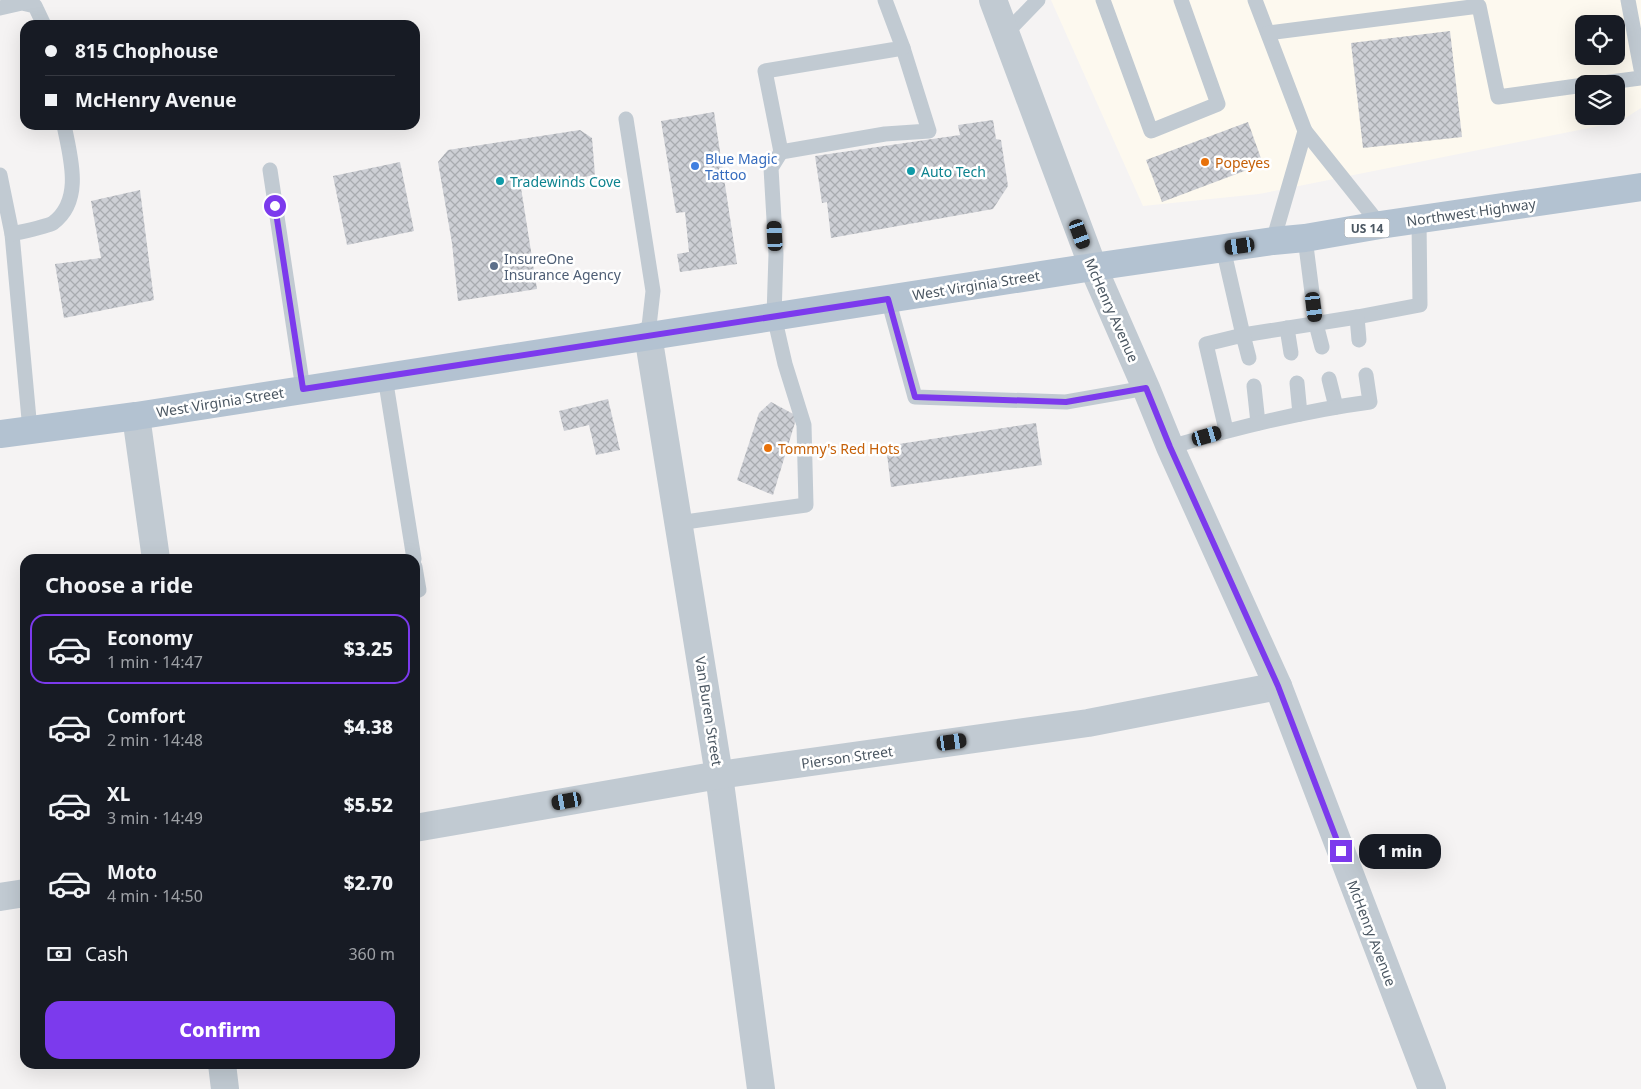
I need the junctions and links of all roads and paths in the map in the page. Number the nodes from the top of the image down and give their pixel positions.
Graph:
1 (885, 0) edge
2 (993, 0) edge
3 (1038, 0) edge
4 (1103, 0) edge
5 (1181, 0) edge
6 (1255, 0) edge
7 (1628, 0) edge
8 (0, 8) edge
9 (42, 20) edge
10 (1268, 33) junction
11 (1005, 34) junction
12 (903, 48) junction
13 (1641, 69) edge
14 (1641, 78) edge
15 (1625, 80) edge
16 (1575, 86) edge
17 (626, 119) dead end
18 (65, 130) edge
19 (1305, 131) junction
20 (781, 152) junction
21 (270, 170) dead end
22 (0, 174) edge
23 (1641, 187) edge
24 (1419, 220) junction
25 (1380, 225) junction
26 (12, 234) junction
27 (1305, 238) junction
28 (1273, 241) junction
29 (1223, 248) junction
30 (1093, 267) junction
31 (888, 299) junction
32 (774, 316) junction
33 (1357, 317) junction
34 (1316, 324) junction
35 (1287, 328) junction
36 (648, 335) junction
37 (1243, 336) junction
38 (1359, 340) dead end
39 (1322, 347) dead end
40 (1292, 353) dead end
41 (1249, 358) dead end
42 (1366, 375) dead end
43 (385, 376) junction
44 (1329, 379) dead end
45 (1296, 383) dead end
46 (1254, 386) dead end
47 (1146, 388) junction
48 (303, 389) junction
49 (1336, 407) junction
50 (1300, 414) junction
51 (136, 416) junction
52 (1258, 423) junction
53 (30, 430) junction
54 (1226, 430) junction
55 (0, 434) edge
56 (1170, 447) junction
57 (678, 523) junction
58 (155, 554) edge
59 (413, 554) edge
60 (1278, 686) junction
61 (719, 775) junction
62 (420, 827) edge
63 (20, 894) edge
64 (0, 897) edge
65 (223, 1069) edge
66 (225, 1089) edge
67 (761, 1089) edge
68 (1432, 1089) edge

1 - 12 lane
2 - 11 street, McHenry Avenue
3 - 11 lane
4 - 5 lane
6 - 10 lane
7 - 13 lane
8 - 9 lane
10 - 16 lane
10 - 19 lane
11 - 30 street, McHenry Avenue
12 - 20 lane
12 - 20 lane
14 - 15 lane
17 - 36 lane
18 - 26 lane
19 - 25 lane
19 - 28 lane
20 - 32 lane
21 - 48 lane
22 - 26 lane
23 - 24 main road, Northwest Highway / US 14
24 - 25 main road, Northwest Highway / US 14
24 - 33 lane
25 - 27 main road, Northwest Highway / US 14
26 - 53 lane
27 - 28 main road, Northwest Highway / US 14
27 - 34 lane
28 - 29 main road, Northwest Highway / US 14
29 - 30 main road, Northwest Highway / US 14
29 - 37 lane
30 - 31 main road, West Virginia Street / US 14
30 - 47 street, McHenry Avenue
31 - 32 main road, West Virginia Street / US 14
31 - 47 lane
32 - 36 main road, West Virginia Street / US 14
32 - 57 lane
33 - 34 lane
33 - 38 lane
34 - 35 lane
34 - 39 lane
35 - 37 lane
35 - 40 lane
36 - 43 main road, West Virginia Street / US 14
36 - 57 street, Van Buren Street
37 - 41 lane
37 - 54 lane
42 - 49 lane
43 - 48 main road, West Virginia Street / US 14
43 - 59 lane
44 - 49 lane
45 - 50 lane
46 - 52 lane
47 - 56 street, McHenry Avenue
48 - 51 main road, West Virginia Street / US 14
49 - 50 lane
50 - 52 lane
51 - 53 main road, West Virginia Street / US 14
51 - 58 street
52 - 54 lane
53 - 55 main road, West Virginia Street / US 14
54 - 56 lane
56 - 60 street, McHenry Avenue
57 - 61 street, Van Buren Street
60 - 61 street, Pierson Street
60 - 68 street, McHenry Avenue
61 - 62 street, Pierson Street
61 - 67 street, Van Buren Street
63 - 64 street
65 - 66 street

